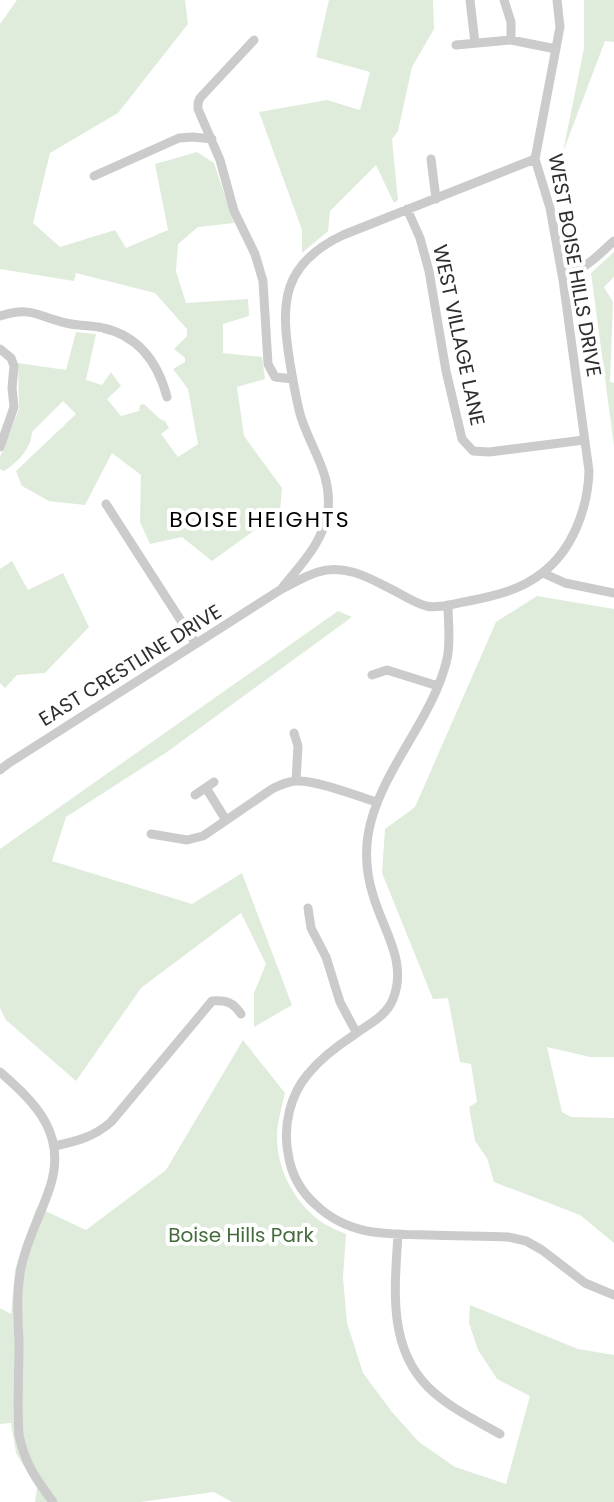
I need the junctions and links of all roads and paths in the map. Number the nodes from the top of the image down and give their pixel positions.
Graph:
1 (470, 0) edge
2 (504, 0) edge
3 (557, 0) edge
4 (254, 40) dead end
5 (511, 40) junction
6 (475, 43) junction
7 (456, 45) dead end
8 (556, 49) junction
9 (212, 139) junction
10 (431, 159) dead end
11 (535, 159) junction
12 (94, 176) dead end
13 (436, 199) junction
14 (407, 209) junction
15 (614, 241) edge
16 (562, 271) junction
17 (0, 316) edge
18 (0, 349) edge
19 (293, 379) junction
20 (167, 397) dead end
21 (584, 440) junction
22 (0, 447) edge
23 (106, 504) dead end
24 (543, 573) junction
25 (280, 590) junction
26 (614, 593) edge
27 (448, 605) junction
28 (196, 644) junction
29 (372, 675) dead end
30 (438, 686) junction
31 (294, 733) dead end
32 (4, 759) edge
33 (0, 770) edge
34 (296, 781) junction
35 (195, 795) dead end
36 (377, 802) junction
37 (226, 820) junction
38 (151, 834) dead end
39 (308, 908) dead end
40 (241, 1014) dead end
41 (356, 1032) junction
42 (0, 1072) edge
43 (55, 1146) junction
44 (398, 1234) junction
45 (614, 1295) edge
46 (500, 1434) dead end
47 (53, 1502) edge

1 - 6 street
2 - 5 street
3 - 8 street, WEST BOISE HILLS DRIVE
4 - 9 street
5 - 6 street
5 - 8 street
6 - 7 street
8 - 11 street, WEST BOISE HILLS DRIVE
9 - 12 street
9 - 19 street
10 - 13 street
11 - 13 street
11 - 16 street, WEST BOISE HILLS DRIVE
13 - 14 street
14 - 19 street
14 - 21 street, WEST VILLAGE LANE
15 - 16 street
16 - 21 street, WEST BOISE HILLS DRIVE
17 - 20 street
18 - 22 street
19 - 25 street
21 - 24 street, WEST BOISE HILLS DRIVE
23 - 28 street
24 - 26 street
24 - 27 street
25 - 27 street
25 - 28 street, EAST CRESTLINE DRIVE
27 - 30 street
28 - 32 street, EAST CRESTLINE DRIVE
29 - 30 street
30 - 36 street
31 - 34 street
32 - 33 street, EAST CRESTLINE DRIVE
34 - 36 street
34 - 37 street
35 - 37 street
36 - 41 street
37 - 38 street
39 - 41 street
40 - 43 street
41 - 44 street
42 - 43 street
43 - 47 street
44 - 45 street
44 - 46 street

